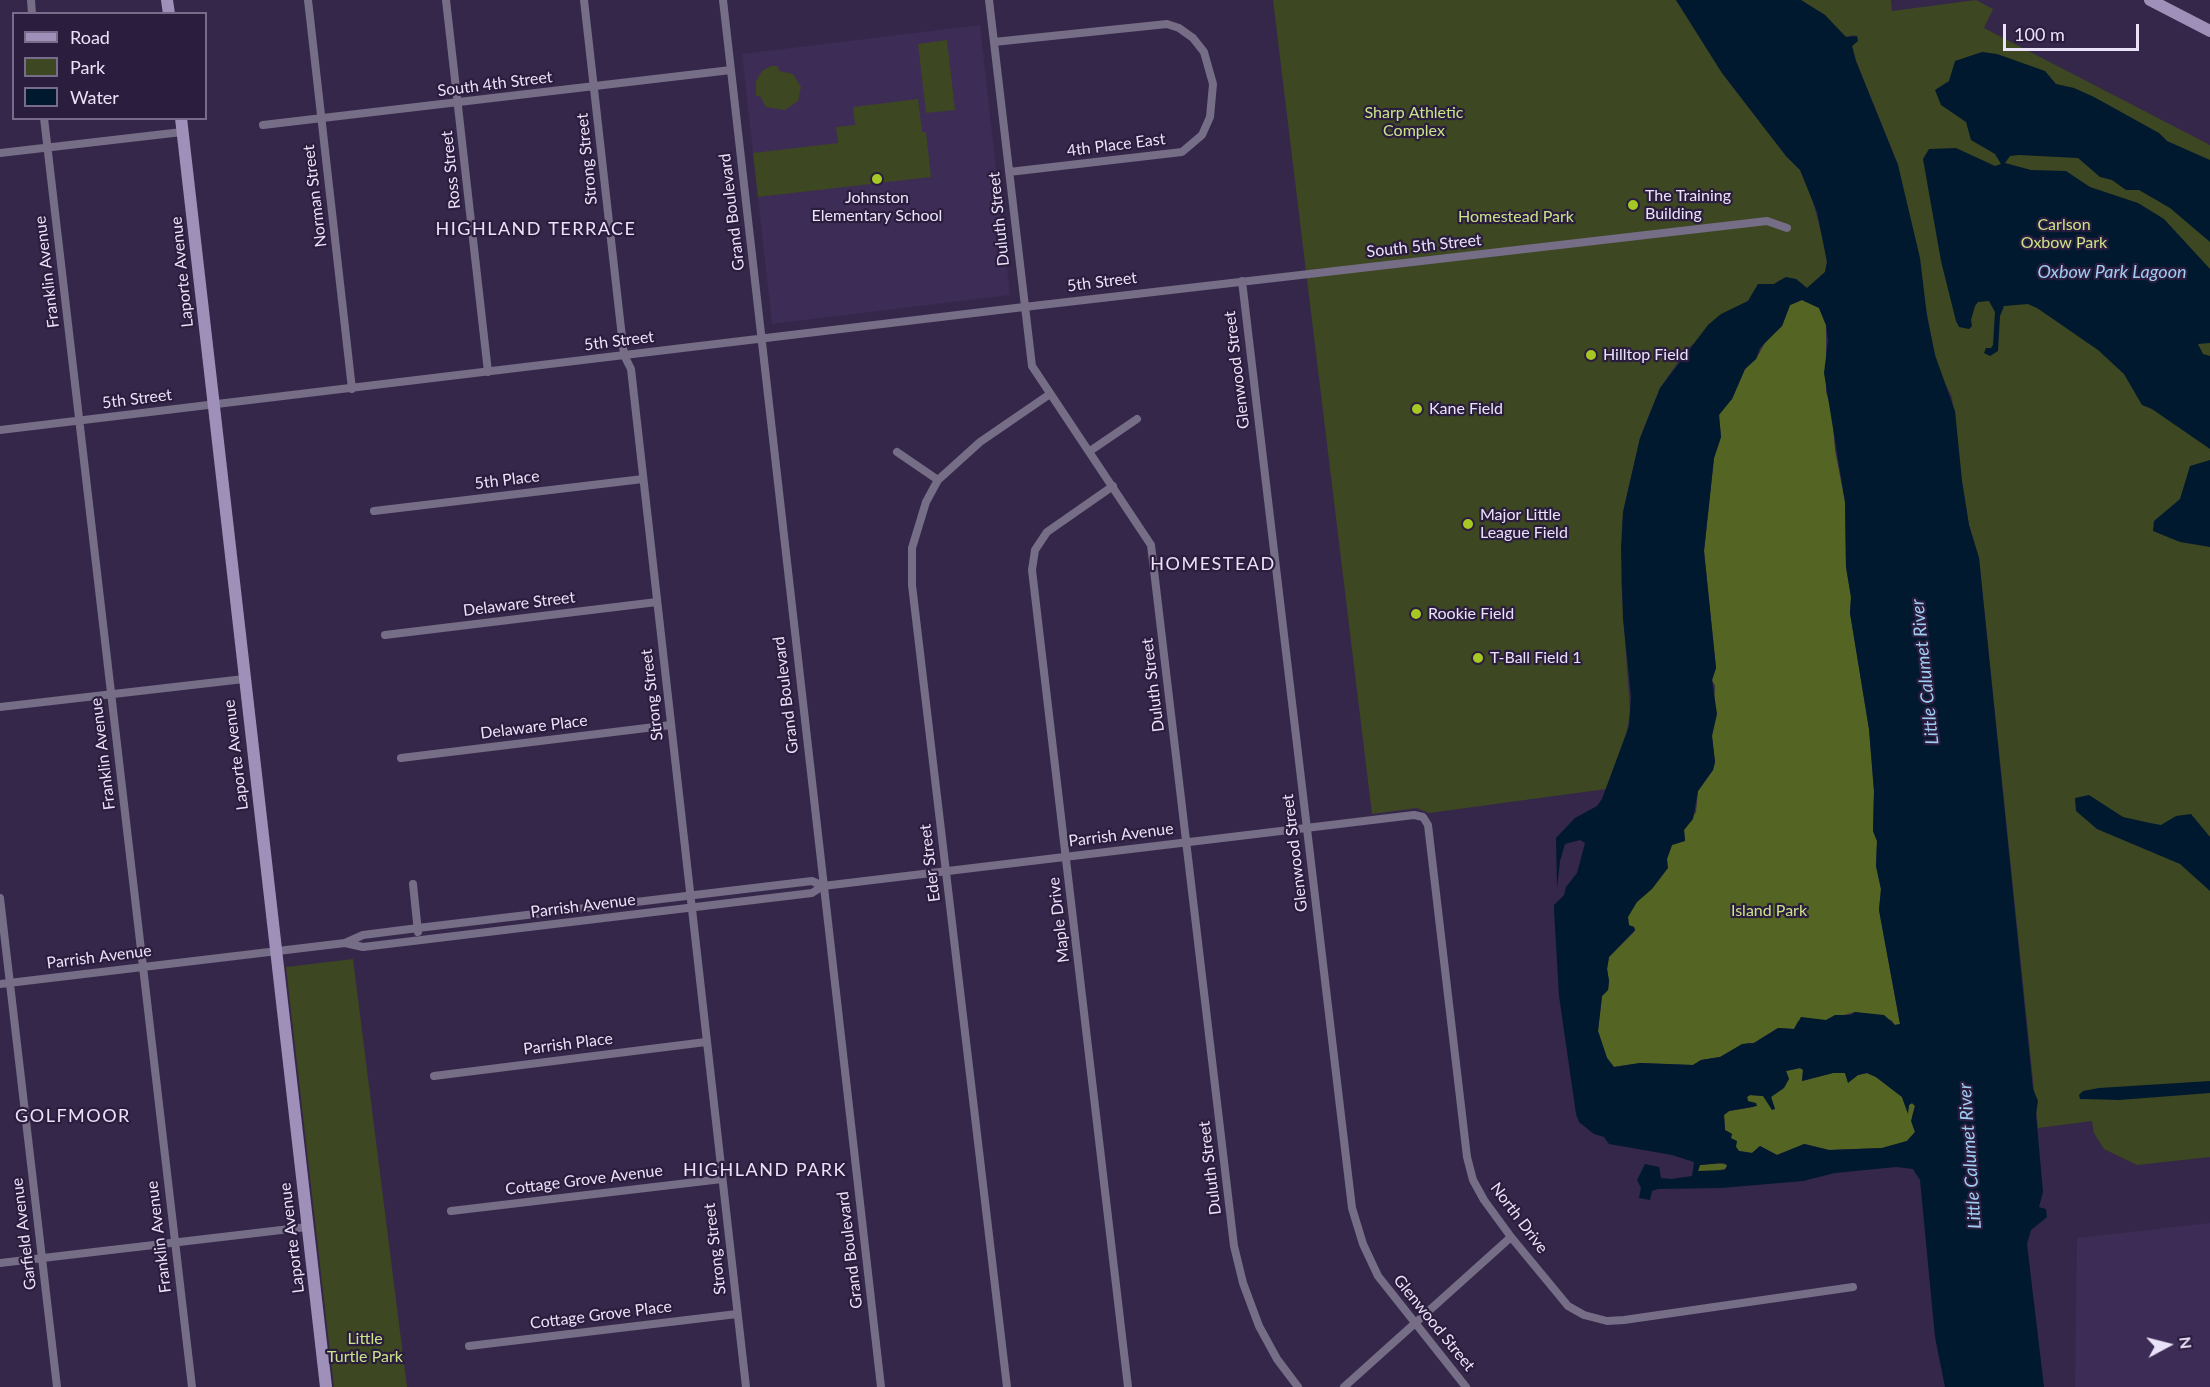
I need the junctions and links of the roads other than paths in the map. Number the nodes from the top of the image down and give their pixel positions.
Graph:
1 (308, 0) edge
2 (446, 0) edge
3 (584, 0) edge
4 (723, 0) edge
5 (989, 0) edge
6 (2150, 0) edge
7 (2210, 31) edge
8 (994, 42) junction
9 (731, 70) junction
10 (594, 87) junction
11 (458, 104) junction
12 (44, 120) edge
13 (181, 120) edge
14 (321, 120) junction
15 (263, 125) dead end
16 (182, 132) junction
17 (47, 147) junction
18 (0, 153) edge
19 (1009, 172) junction
20 (1787, 228) dead end
21 (1242, 281) junction
22 (1024, 307) junction
23 (762, 339) junction
24 (624, 356) junction
25 (488, 372) junction
26 (352, 389) junction
27 (1050, 394) junction
28 (213, 405) junction
29 (1137, 419) dead end
30 (80, 421) junction
31 (0, 430) edge
32 (1090, 451) junction
33 (897, 452) dead end
34 (643, 479) junction
35 (938, 480) junction
36 (1113, 486) junction
37 (374, 511) dead end
38 (657, 602) junction
39 (385, 635) dead end
40 (244, 679) junction
41 (111, 694) junction
42 (0, 707) edge
43 (671, 725) junction
44 (401, 758) dead end
45 (1423, 817) joint
46 (1308, 828) junction
47 (1187, 842) junction
48 (1067, 857) junction
49 (947, 871) junction
50 (413, 884) dead end
51 (823, 886) junction
52 (691, 896) junction
53 (0, 898) edge
54 (691, 908) junction
55 (418, 928) junction
56 (419, 941) junction
57 (345, 943) junction
58 (275, 951) junction
59 (143, 966) junction
60 (5, 984) edge
61 (706, 1042) junction
62 (434, 1076) dead end
63 (722, 1179) junction
64 (451, 1210) dead end
65 (307, 1227) junction
66 (1512, 1236) junction
67 (175, 1242) junction
68 (42, 1258) junction
69 (0, 1263) edge
70 (1853, 1287) dead end
71 (737, 1314) junction
72 (1414, 1324) junction
73 (469, 1346) dead end
74 (57, 1387) edge
75 (192, 1387) edge
76 (326, 1387) edge
77 (746, 1387) edge
78 (881, 1387) edge
79 (1007, 1387) edge
80 (1128, 1387) edge
81 (1298, 1387) edge
82 (1344, 1387) edge
83 (1466, 1387) edge

1 - 14 street, Norman Street
2 - 11 street, Ross Street
3 - 10 street, Strong Street
4 - 9 street, Grand Boulevard
5 - 8 street, Duluth Street
6 - 7 street
8 - 19 street, Duluth Street
8 - 19 street, 4th Place East
9 - 10 street, South 4th Street
9 - 23 street, Grand Boulevard
10 - 11 street, South 4th Street
10 - 24 street, Strong Street
11 - 14 street, South 4th Street
11 - 25 street, Ross Street
12 - 17 street, Franklin Avenue
13 - 16 street, Laporte Avenue
14 - 15 street, South 4th Street
14 - 26 street, Norman Street
16 - 17 street
16 - 28 street, Laporte Avenue
17 - 18 street
17 - 30 street, Franklin Avenue
19 - 22 street, Duluth Street
20 - 21 street, South 5th Street
21 - 22 street, 5th Street
21 - 46 street, Glenwood Street
22 - 23 street, 5th Street
22 - 27 street, Duluth Street
23 - 24 street, 5th Street
23 - 51 street, Grand Boulevard
24 - 25 street, 5th Street
24 - 34 street, Strong Street
25 - 26 street, 5th Street
26 - 28 street, 5th Street
27 - 32 street, Duluth Street
27 - 35 street, Eder Street
28 - 30 street, 5th Street
28 - 40 street, Laporte Avenue
29 - 32 street
30 - 31 street, 5th Street
30 - 41 street, Franklin Avenue
32 - 36 street, Duluth Street
33 - 35 street
34 - 37 street, 5th Place
34 - 38 street, Strong Street
35 - 49 street, Eder Street
36 - 47 street, Duluth Street
36 - 48 street, Maple Drive
38 - 39 street, Delaware Street
38 - 43 street, Strong Street
40 - 41 street
40 - 58 street, Laporte Avenue
41 - 42 street
41 - 59 street, Franklin Avenue
43 - 44 street, Delaware Place
43 - 52 street, Strong Street
45 - 46 street, Parrish Avenue
45 - 66 street, North Drive
46 - 47 street, Parrish Avenue
46 - 72 street, Glenwood Street
47 - 48 street, Parrish Avenue
47 - 81 street, Duluth Street
48 - 49 street, Parrish Avenue
48 - 80 street, Maple Drive
49 - 51 street, Parrish Avenue
49 - 79 street, Eder Street
50 - 55 street
51 - 52 street, Parrish Avenue
51 - 54 street, Parrish Avenue
51 - 78 street, Grand Boulevard
52 - 54 street, Strong Street
52 - 55 street, Parrish Avenue
53 - 60 street, Garfield Avenue
54 - 56 street, Parrish Avenue
54 - 61 street, Strong Street
55 - 56 street
55 - 57 street, Parrish Avenue
56 - 57 street, Parrish Avenue
57 - 58 street, Parrish Avenue
58 - 59 street, Parrish Avenue
58 - 65 street, Laporte Avenue
59 - 60 street, Parrish Avenue
59 - 67 street, Franklin Avenue
60 - 68 street, Garfield Avenue
61 - 62 street, Parrish Place
61 - 63 street, Strong Street
63 - 64 street, Cottage Grove Avenue
63 - 71 street, Strong Street
65 - 67 street
65 - 76 street, Laporte Avenue
66 - 70 street, North Drive
66 - 72 street
67 - 68 street
67 - 75 street, Franklin Avenue
68 - 69 street
68 - 74 street, Garfield Avenue
71 - 73 street, Cottage Grove Place
71 - 77 street, Strong Street
72 - 82 street
72 - 83 street, Glenwood Street

